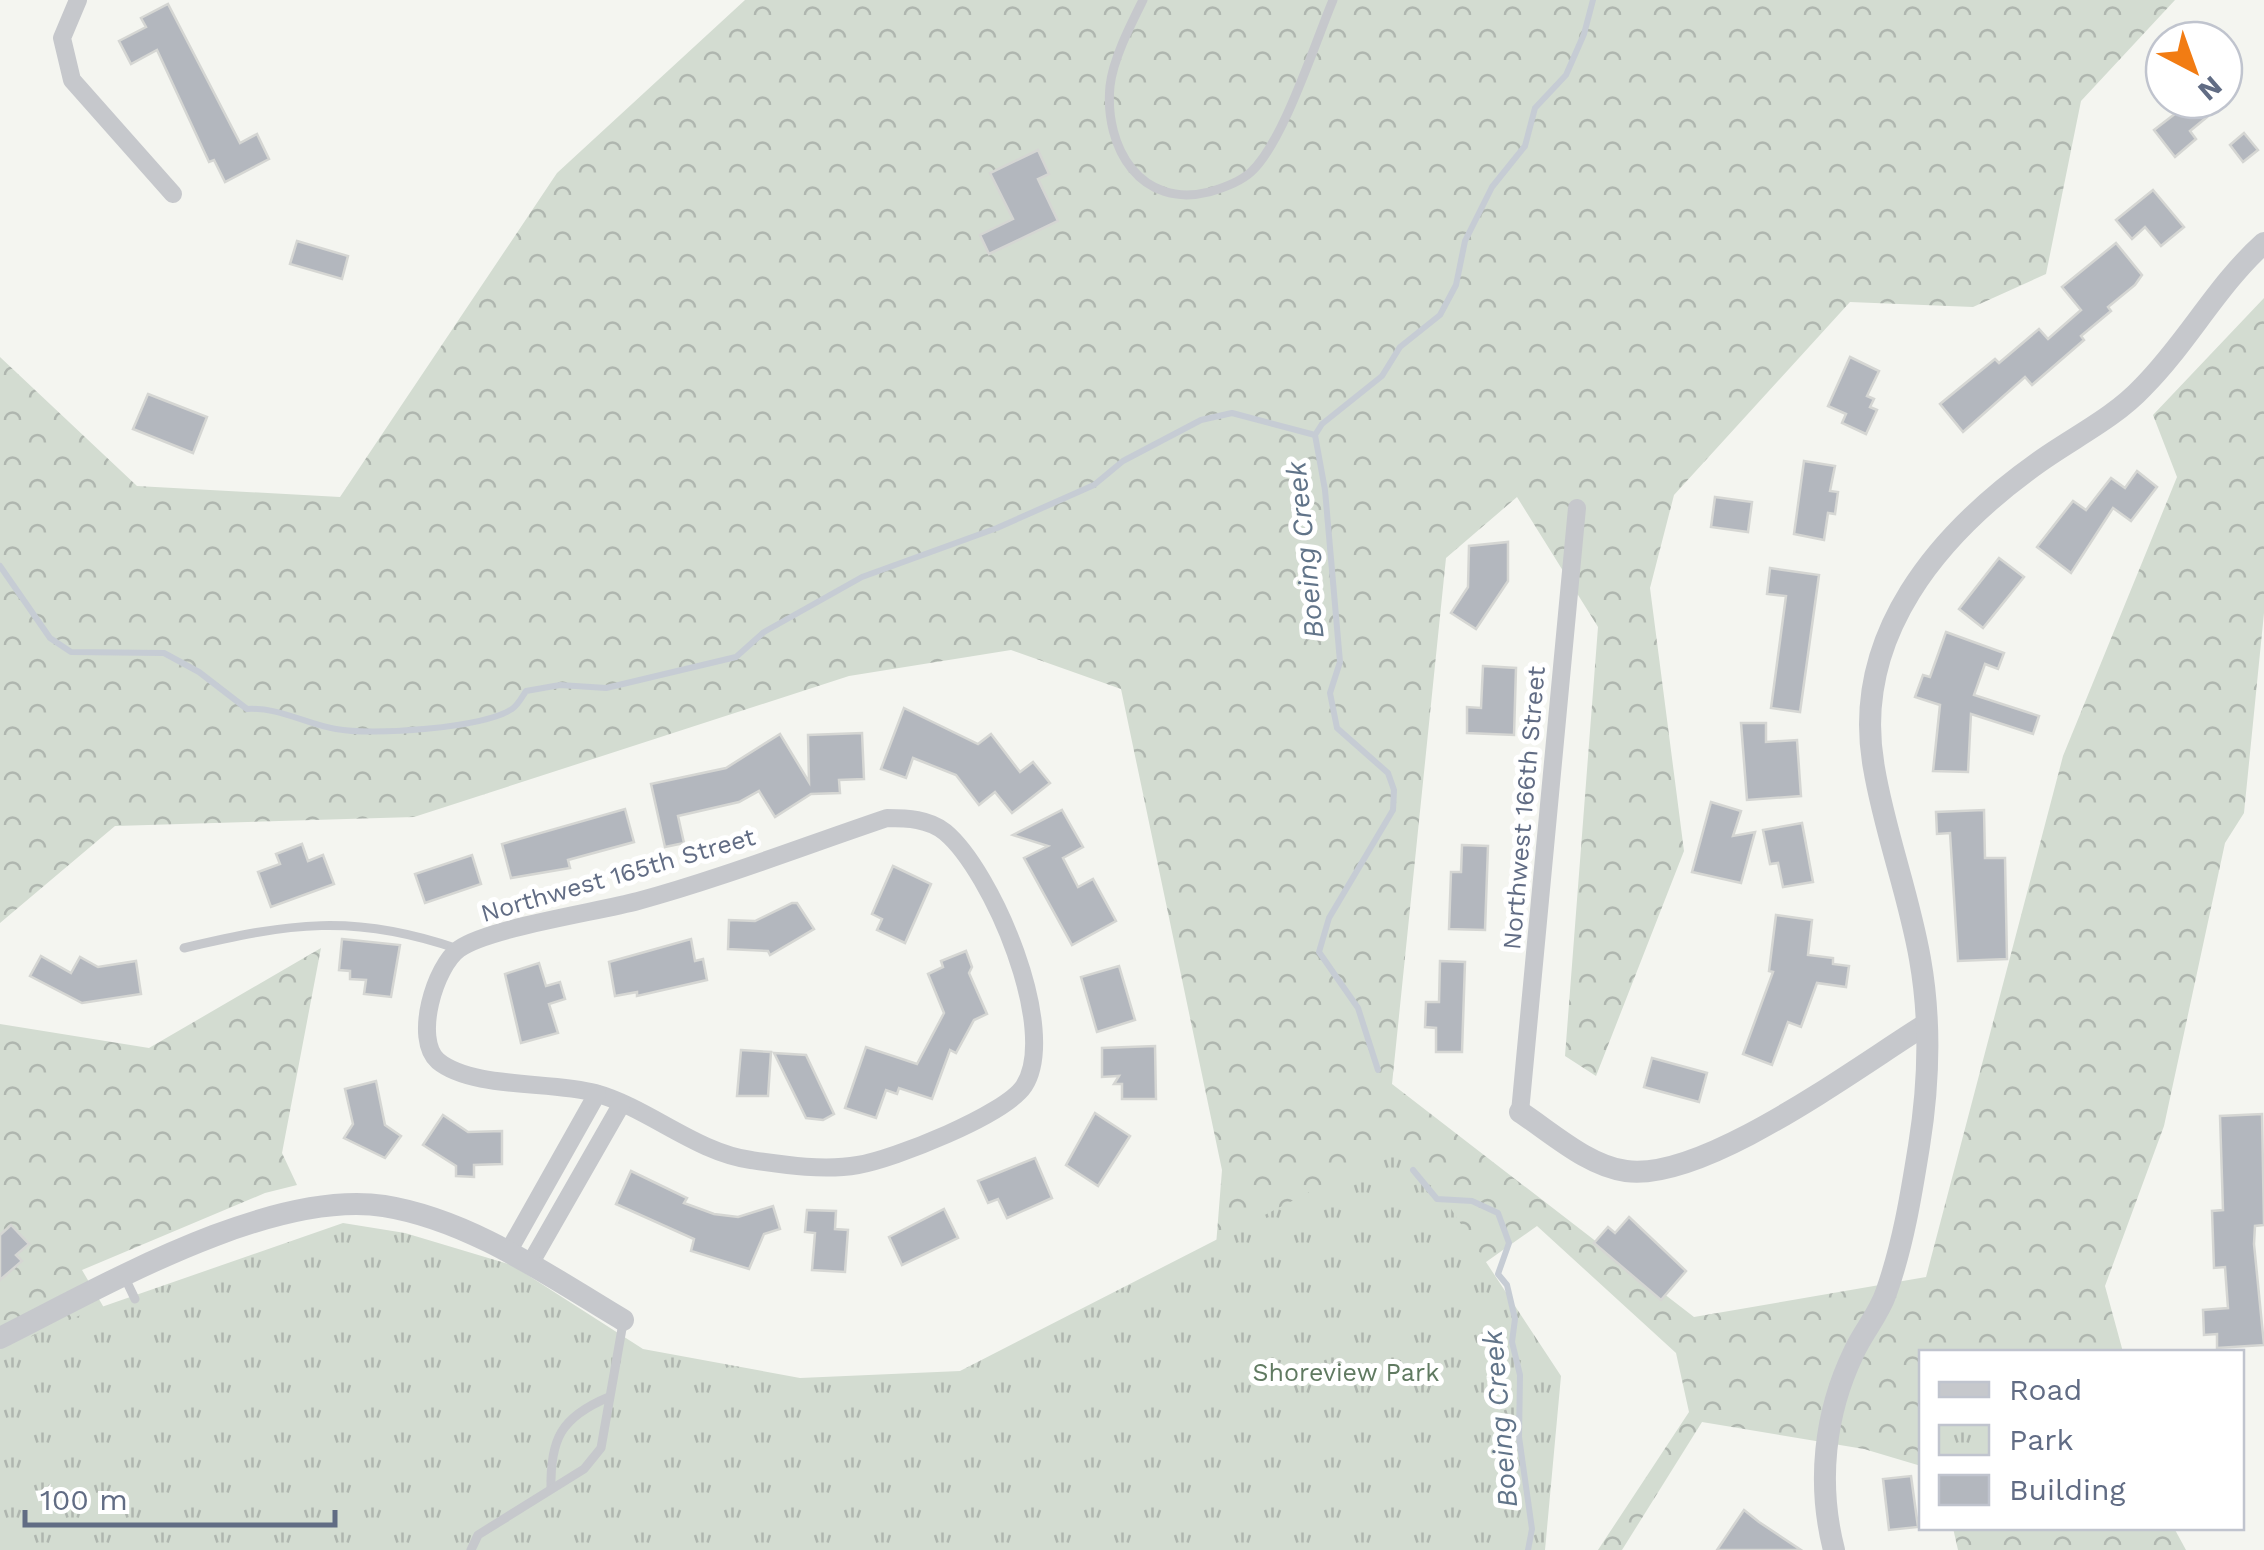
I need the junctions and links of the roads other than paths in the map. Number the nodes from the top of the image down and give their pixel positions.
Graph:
1 (78, 0) edge
2 (1143, 0) edge
3 (1333, 0) edge
4 (173, 194) dead end
5 (2264, 243) edge
6 (1578, 508) dead end
7 (184, 948) dead end
8 (458, 950) junction
9 (1926, 1025) junction
10 (596, 1094) junction
11 (621, 1105) junction
12 (1520, 1112) joint
13 (508, 1252) junction
14 (530, 1264) junction
15 (124, 1276) junction
16 (135, 1299) dead end
17 (623, 1320) joint
18 (0, 1338) edge
19 (610, 1397) junction
20 (551, 1490) junction
21 (470, 1550) edge
22 (1834, 1550) edge

1 - 4 street
2 - 3 lane
5 - 9 street
6 - 12 street, Northwest 166th Street
7 - 8 lane
8 - 10 street, Northwest 165th Street
8 - 11 street, Northwest 165th Street
9 - 12 street
9 - 22 street
10 - 11 street
10 - 13 street
11 - 14 street
13 - 14 street
13 - 15 street
14 - 17 street
15 - 16 lane
15 - 18 street
17 - 19 lane
19 - 20 lane
19 - 20 lane
20 - 21 lane

